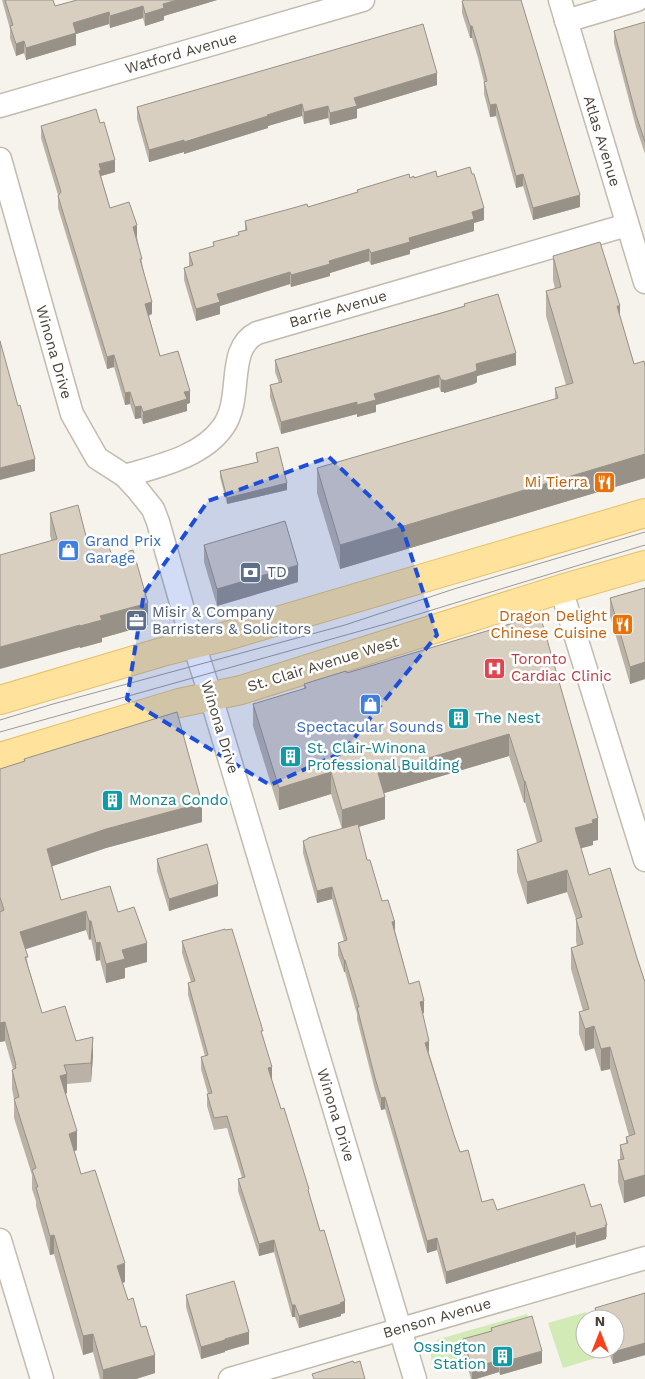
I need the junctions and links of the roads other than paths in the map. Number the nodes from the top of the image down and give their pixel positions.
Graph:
1 (363, 0) edge
2 (637, 0) edge
3 (563, 10) edge
4 (0, 106) edge
5 (0, 160) edge
6 (627, 225) junction
7 (645, 282) edge
8 (125, 476) junction
9 (645, 513) edge
10 (645, 565) edge
11 (561, 589) junction
12 (194, 644) junction
13 (211, 697) junction
14 (0, 700) edge
15 (0, 757) edge
16 (645, 860) edge
17 (0, 1240) edge
18 (645, 1258) edge
19 (400, 1328) junction
20 (42, 1379) edge
21 (230, 1379) edge
22 (415, 1379) edge

1 - 4 street, Watford Avenue
2 - 3 street
3 - 6 street, Atlas Avenue
5 - 8 street, Winona Drive
6 - 7 street, Atlas Avenue
6 - 8 street, Barrie Avenue
8 - 12 street, Winona Drive
9 - 12 main road
10 - 11 main road, St. Clair Avenue West
11 - 13 main road, St. Clair Avenue West
11 - 16 street
12 - 13 street, Winona Drive
12 - 14 main road
13 - 15 main road, St. Clair Avenue West
13 - 19 street, Winona Drive
17 - 20 street
18 - 19 street, Benson Avenue
19 - 21 street, Benson Avenue
19 - 22 street, Winona Drive

